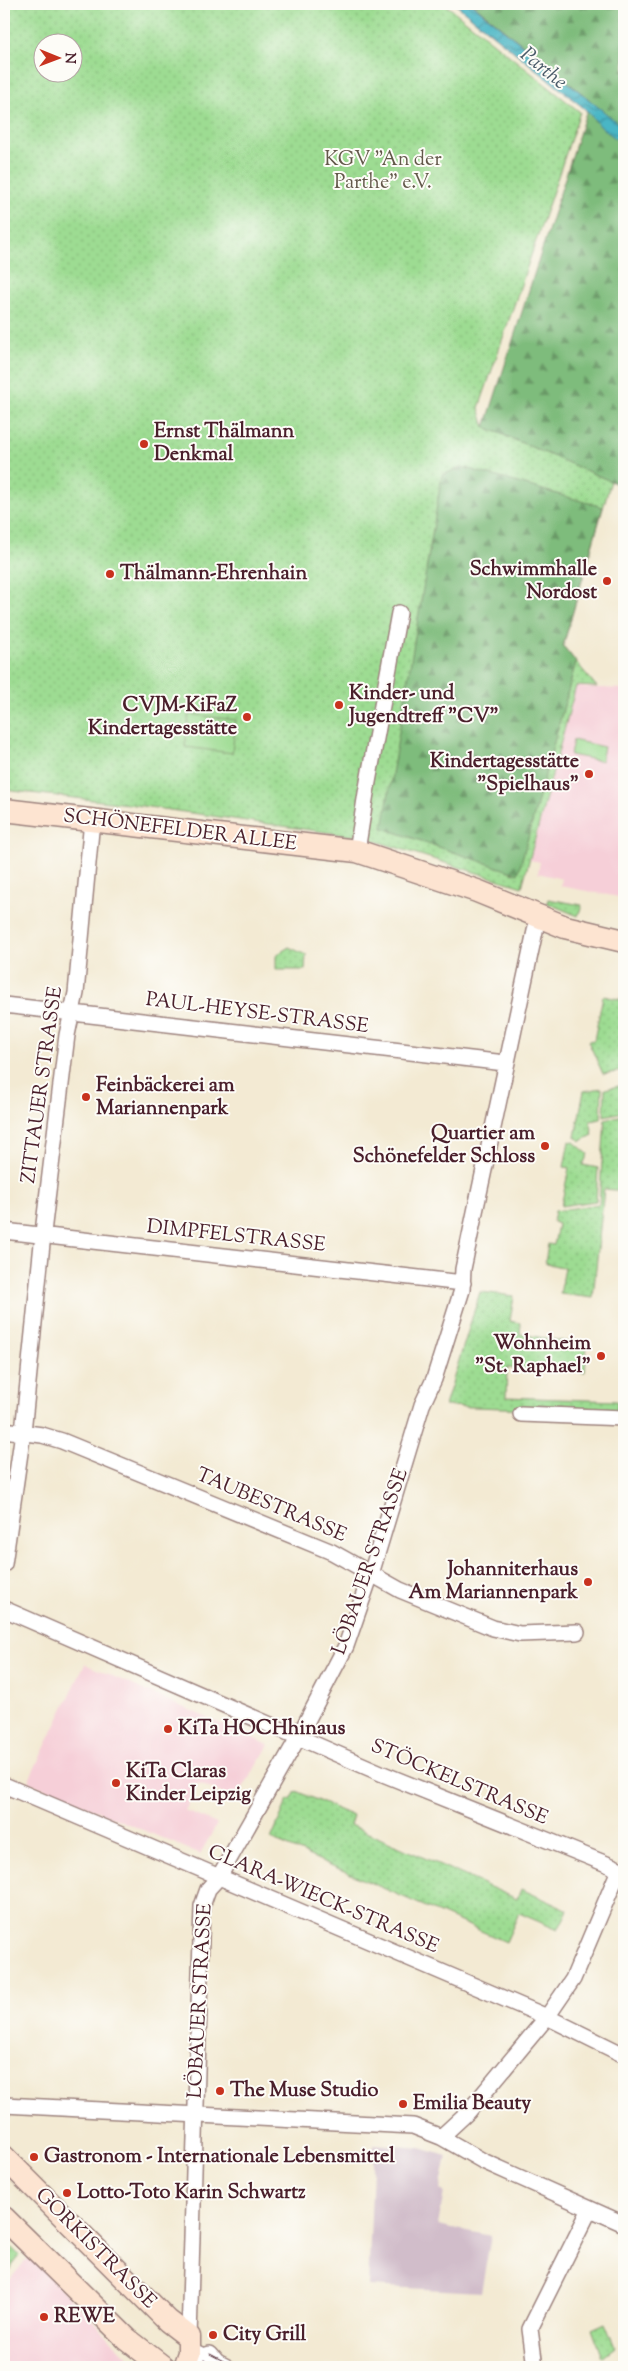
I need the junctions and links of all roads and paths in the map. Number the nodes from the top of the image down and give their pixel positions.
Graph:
1 (399, 613) dead end
2 (4, 810) edge
3 (92, 820) junction
4 (357, 851) junction
5 (538, 918) junction
6 (624, 941) edge
7 (4, 1005) edge
8 (73, 1013) junction
9 (505, 1063) junction
10 (4, 1231) edge
11 (43, 1235) junction
12 (463, 1282) junction
13 (521, 1414) dead end
14 (624, 1418) edge
15 (4, 1430) edge
16 (23, 1432) junction
17 (4, 1564) edge
18 (371, 1574) junction
19 (4, 1610) edge
20 (577, 1632) dead end
21 (299, 1736) junction
22 (4, 1785) edge
23 (622, 1870) edge
24 (219, 1877) junction
25 (547, 2018) junction
26 (624, 2055) edge
27 (4, 2105) edge
28 (196, 2114) junction
29 (441, 2137) junction
30 (4, 2157) edge
31 (590, 2209) junction
32 (4, 2218) edge
33 (624, 2224) edge
34 (187, 2351) edge
35 (163, 2367) edge
36 (227, 2367) edge
37 (535, 2367) edge

1 - 4 street
2 - 3 main road, SCHÖNEFELDER ALLEE
3 - 4 main road, SCHÖNEFELDER ALLEE
3 - 8 street, ZITTAUER STRASSE
4 - 5 main road, SCHÖNEFELDER ALLEE
5 - 6 main road, SCHÖNEFELDER ALLEE
5 - 9 street, LÖBAUER STRASSE
7 - 8 street, PAUL-HEYSE-STRASSE
8 - 9 street, PAUL-HEYSE-STRASSE
8 - 11 street, ZITTAUER STRASSE
9 - 12 street, LÖBAUER STRASSE
10 - 11 street, DIMPFELSTRASSE
11 - 12 street, DIMPFELSTRASSE
11 - 16 street, ZITTAUER STRASSE
12 - 18 street, LÖBAUER STRASSE
13 - 14 street
15 - 16 street, TAUBESTRASSE
16 - 17 street, ZITTAUER STRASSE
16 - 18 street, TAUBESTRASSE
18 - 20 street, TAUBESTRASSE
18 - 21 street, LÖBAUER STRASSE
19 - 21 street, STÖCKELSTRASSE
21 - 23 street, STÖCKELSTRASSE
21 - 24 street, LÖBAUER STRASSE
22 - 24 street, CLARA-WIECK-STRASSE
23 - 25 street
24 - 25 street, CLARA-WIECK-STRASSE
24 - 28 street, LÖBAUER STRASSE
25 - 26 street, CLARA-WIECK-STRASSE
25 - 29 street
27 - 28 street
28 - 29 street
28 - 34 street, LÖBAUER STRASSE
29 - 31 street
30 - 34 main road, GORKISTRASSE
31 - 33 street
31 - 37 street
32 - 35 main road, GORKISTRASSE
34 - 36 street, GORKISTRASSE

